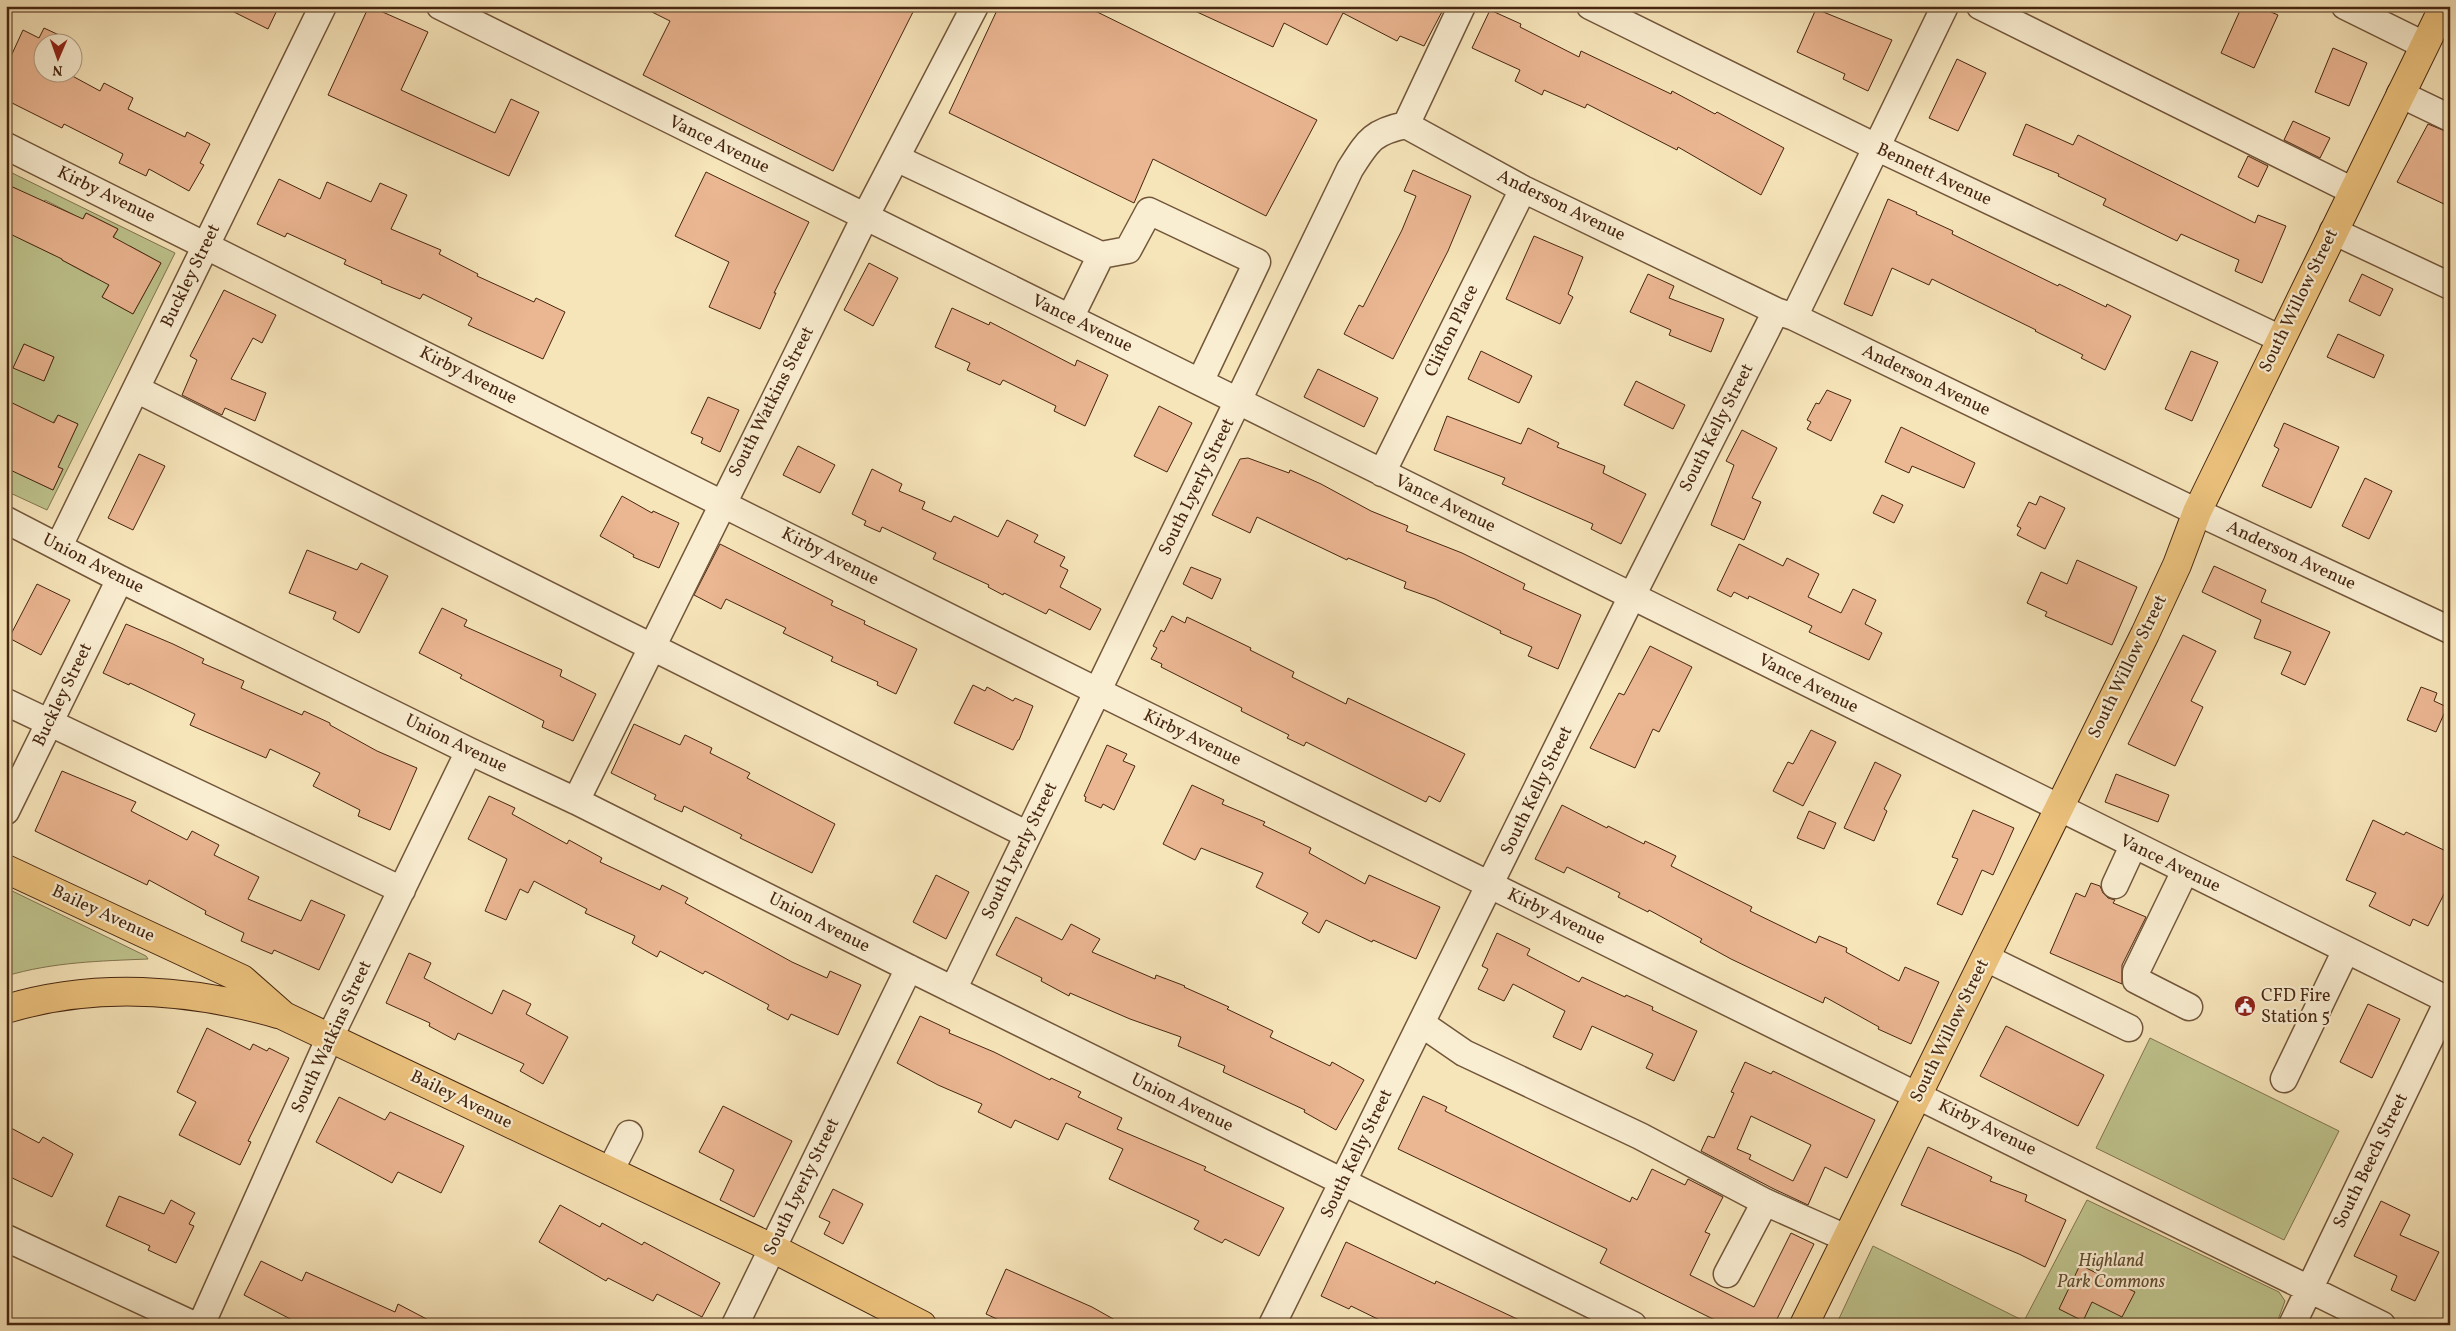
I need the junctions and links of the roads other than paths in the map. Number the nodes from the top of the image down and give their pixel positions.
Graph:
1 (323, 6) edge
2 (440, 6) edge
3 (975, 6) edge
4 (1462, 6) edge
5 (1590, 6) edge
6 (1945, 6) edge
7 (1980, 6) edge
8 (2346, 6) edge
9 (2444, 6) edge
10 (2424, 45) junction
11 (2400, 94) junction
12 (2450, 118) edge
13 (1406, 125) junction
14 (6, 146) edge
15 (1876, 147) junction
16 (896, 158) junction
17 (1523, 189) junction
18 (2353, 190) junction
19 (865, 217) junction
20 (2333, 231) junction
21 (206, 245) junction
22 (1101, 256) junction
23 (2450, 286) edge
24 (1785, 314) junction
25 (1070, 318) junction
26 (2281, 339) junction
27 (1200, 382) junction
28 (136, 389) junction
29 (1239, 401) junction
30 (1382, 473) junction
31 (722, 502) junction
32 (2197, 512) junction
33 (6, 520) edge
34 (60, 546) junction
35 (120, 579) junction
36 (1632, 596) junction
37 (2450, 630) edge
38 (651, 646) junction
39 (1097, 691) junction
40 (6, 702) edge
41 (49, 723) junction
42 (469, 751) junction
43 (576, 801) junction
44 (2059, 809) junction
45 (6, 811) edge
46 (1028, 834) junction
47 (2133, 846) junction
48 (6, 869) edge
49 (2185, 871) junction
50 (1491, 885) junction
51 (2114, 885) dead end
52 (402, 890) junction
53 (2346, 950) junction
54 (1986, 958) junction
55 (909, 968) junction
56 (953, 990) junction
57 (2449, 1000) edge
58 (2189, 1007) dead end
59 (6, 1009) edge
60 (284, 1016) junction
61 (1422, 1024) junction
62 (2129, 1028) dead end
63 (330, 1037) junction
64 (2284, 1079) dead end
65 (1919, 1095) junction
66 (629, 1134) dead end
67 (610, 1171) junction
68 (1343, 1182) junction
69 (1765, 1202) junction
70 (6, 1238) edge
71 (1846, 1238) junction
72 (772, 1248) junction
73 (1727, 1274) dead end
74 (2310, 1289) junction
75 (194, 1325) edge
76 (202, 1325) edge
77 (734, 1325) edge
78 (922, 1325) edge
79 (1272, 1325) edge
80 (1633, 1325) edge
81 (1804, 1325) edge
82 (2292, 1325) edge
83 (2382, 1325) edge

1 - 21 street, Buckley Street
2 - 19 street, Vance Avenue
3 - 16 street, South Watkins Street
4 - 13 street
5 - 15 street, Bennett Avenue
6 - 15 street, South Kelly Street
7 - 18 street
8 - 10 street
9 - 10 main road, South Willow Street
10 - 11 main road, South Willow Street
11 - 12 street
11 - 18 main road, South Willow Street
13 - 17 street, Anderson Avenue
13 - 29 street, South Lyerly Street
14 - 21 street, Kirby Avenue
15 - 24 street, South Kelly Street
15 - 26 street, Bennett Avenue
16 - 19 street, South Watkins Street
16 - 22 street
17 - 24 street, Anderson Avenue
17 - 30 street, Clifton Place
18 - 20 main road, South Willow Street
19 - 25 street, Vance Avenue
19 - 31 street, South Watkins Street
20 - 23 street
20 - 26 main road, South Willow Street
21 - 28 street, Buckley Street
21 - 31 street, Kirby Avenue
22 - 25 street
22 - 27 street
24 - 32 street, Anderson Avenue
24 - 36 street, South Kelly Street
25 - 27 street, Vance Avenue
26 - 32 main road, South Willow Street
27 - 29 street, Vance Avenue
28 - 34 street, Buckley Street
28 - 38 street
29 - 30 street, Vance Avenue
29 - 39 street, South Lyerly Street
30 - 36 street, Vance Avenue
31 - 38 street, South Watkins Street
31 - 39 street, Kirby Avenue
32 - 37 street, Anderson Avenue
32 - 44 main road, South Willow Street
33 - 34 street, Union Avenue
34 - 35 street, Union Avenue
35 - 41 street, Buckley Street
35 - 42 street, Union Avenue
36 - 44 street, Vance Avenue
36 - 50 street, South Kelly Street
38 - 43 street, South Watkins Street
38 - 46 street
39 - 46 street, South Lyerly Street
39 - 50 street, Kirby Avenue
40 - 41 street
41 - 45 street, Buckley Street
41 - 52 street
42 - 43 street, Union Avenue
42 - 52 street, South Watkins Street
43 - 55 street, Union Avenue
44 - 47 street, Vance Avenue
44 - 54 main road, South Willow Street
46 - 56 street, South Lyerly Street
47 - 49 street, Vance Avenue
47 - 51 street
48 - 60 main road, Bailey Avenue
49 - 53 street, Vance Avenue
49 - 58 street
50 - 61 street, South Kelly Street
50 - 65 street, Kirby Avenue
52 - 63 street, South Watkins Street
53 - 57 street, Vance Avenue
53 - 64 street
54 - 62 street
54 - 65 main road, South Willow Street
55 - 56 street, Union Avenue
55 - 72 street, South Lyerly Street
56 - 68 street, Union Avenue
57 - 74 street, South Beech Street
59 - 60 main road
60 - 63 main road, Bailey Avenue
61 - 68 street, South Kelly Street
61 - 69 street
63 - 67 main road, Bailey Avenue
63 - 76 street, South Watkins Street
65 - 71 main road, South Willow Street
65 - 74 street, Kirby Avenue
66 - 67 street
67 - 72 main road, Bailey Avenue
68 - 79 street, South Kelly Street
68 - 80 street, Union Avenue
69 - 71 street
69 - 73 street
70 - 75 street
71 - 81 main road, South Willow Street
72 - 77 street, South Lyerly Street
72 - 78 main road, Bailey Avenue
74 - 82 street, South Beech Street
74 - 83 street, Kirby Avenue

